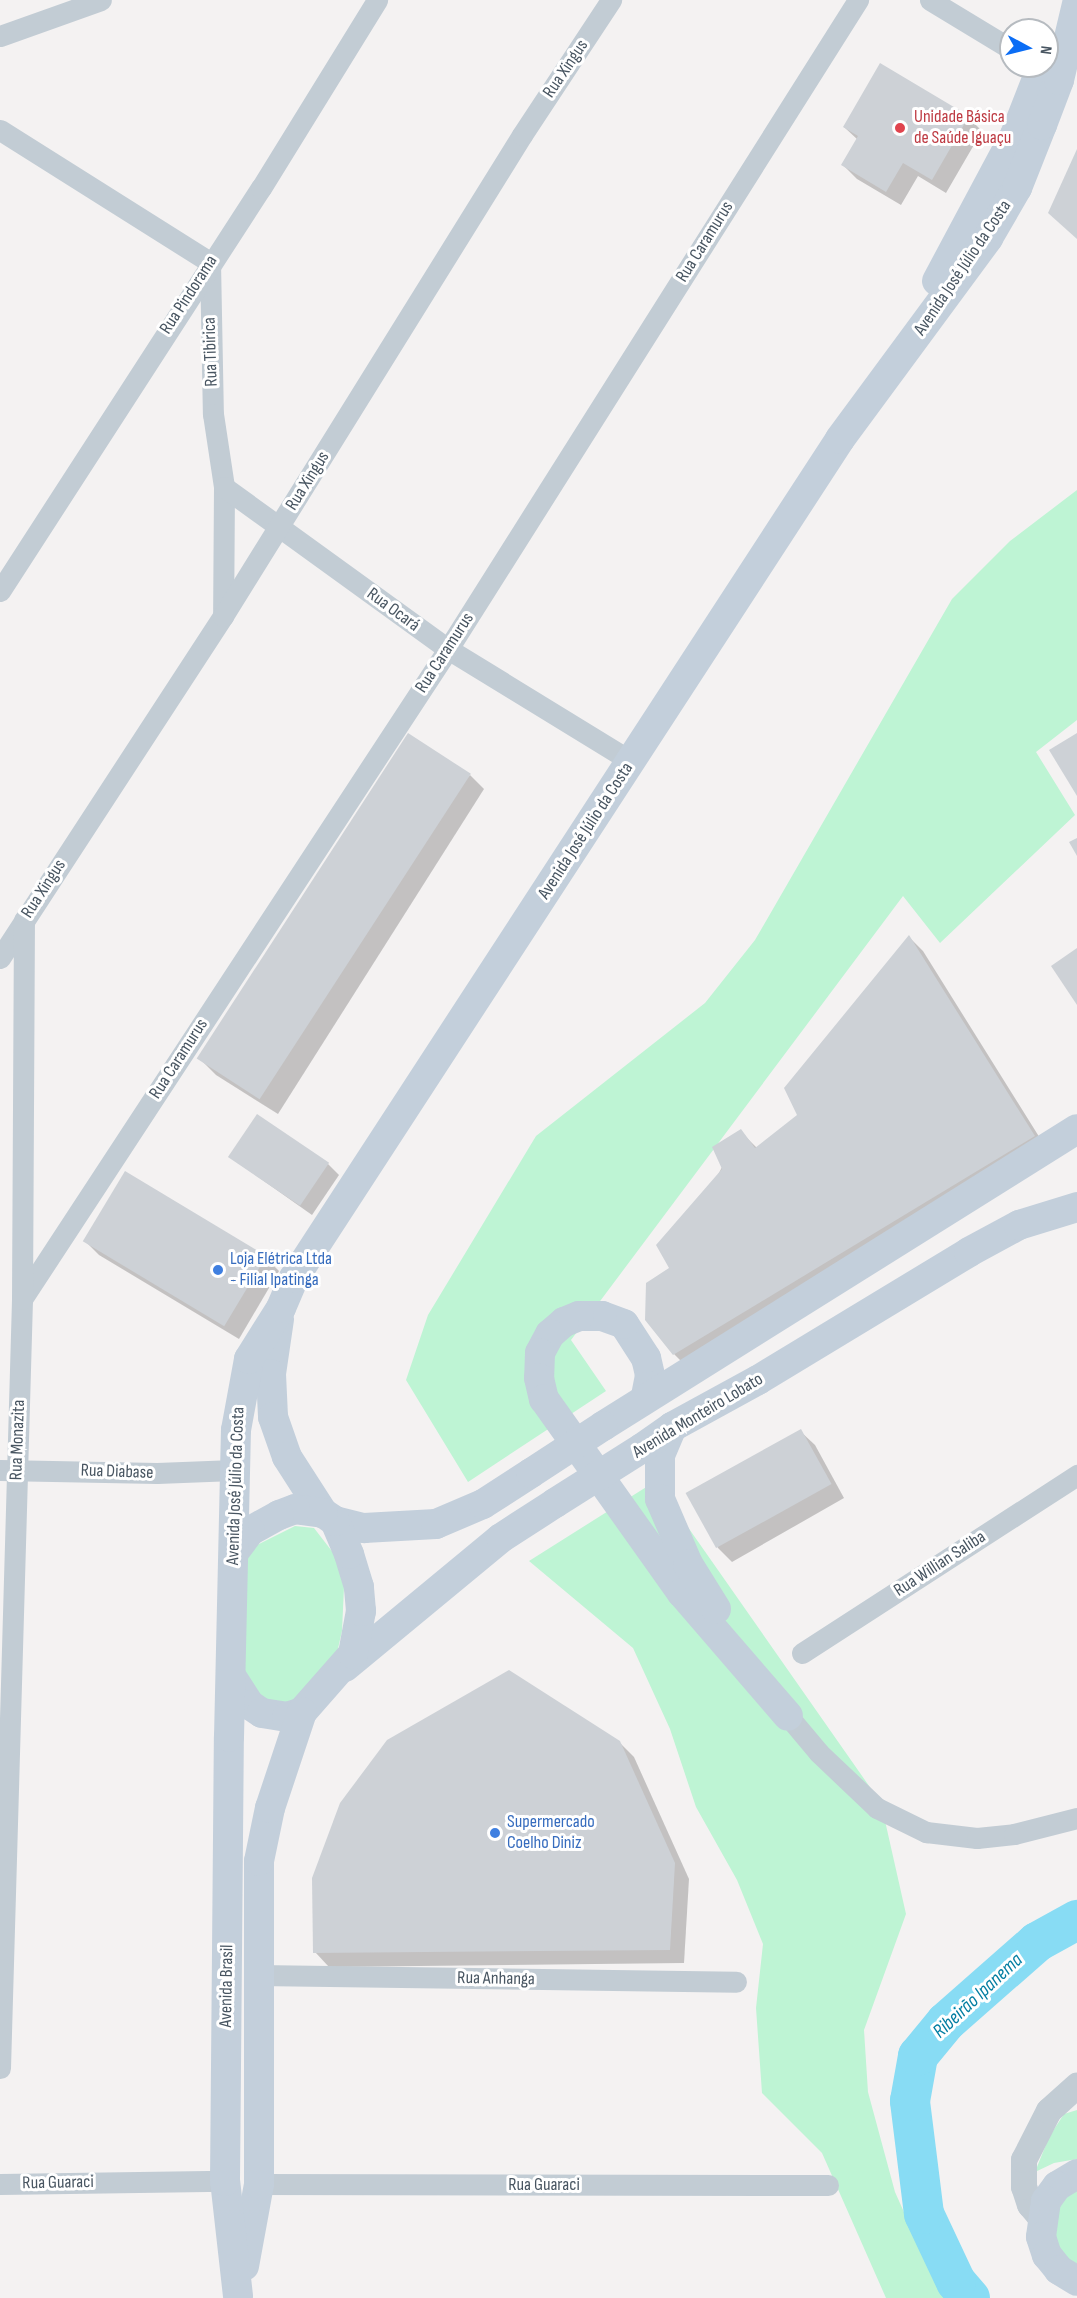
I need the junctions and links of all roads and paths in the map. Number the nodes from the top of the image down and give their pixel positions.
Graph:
1 (101, 0) edge
2 (377, 0) edge
3 (611, 0) edge
4 (858, 0) edge
5 (930, 0) edge
6 (1058, 0) edge
7 (1077, 4) edge
8 (1054, 18) edge
9 (0, 36) edge
10 (999, 42) edge
11 (1037, 78) edge
12 (0, 130) edge
13 (210, 262) junction
14 (899, 359) junction
15 (224, 487) junction
16 (279, 527) junction
17 (0, 591) edge
18 (223, 616) junction
19 (448, 649) junction
20 (631, 761) junction
21 (24, 920) junction
22 (0, 958) edge
23 (1077, 1129) edge
24 (1077, 1207) edge
25 (22, 1299) junction
26 (281, 1308) junction
27 (646, 1396) junction
28 (672, 1427) junction
29 (8, 1470) edge
30 (234, 1470) junction
31 (1077, 1475) edge
32 (329, 1517) junction
33 (235, 1551) junction
34 (802, 1653) dead end
35 (345, 1667) junction
36 (231, 1676) junction
37 (302, 1712) junction
38 (788, 1716) junction
39 (1077, 1818) edge
40 (257, 1976) junction
41 (736, 1982) dead end
42 (0, 2068) edge
43 (1077, 2086) edge
44 (1077, 2174) edge
45 (225, 2181) junction
46 (0, 2184) edge
47 (259, 2184) junction
48 (828, 2185) dead end
49 (1041, 2218) junction
50 (1068, 2275) edge
51 (238, 2297) edge
52 (1076, 2298) edge

1 - 9 street
2 - 13 street, Rua Pindorama
3 - 16 street, Rua Xingus
4 - 19 street, Rua Caramurus
5 - 10 street
6 - 8 main road
7 - 14 main road, Avenida José Júlio da Costa
11 - 14 main road, Avenida José Júlio da Costa
12 - 13 street
13 - 15 street, Rua Tibirica
13 - 17 street, Rua Pindorama
14 - 20 main road, Avenida José Júlio da Costa
15 - 16 street, Rua Ocará
15 - 18 street, Rua Tibirica
16 - 18 street, Rua Xingus
16 - 19 street, Rua Ocará
18 - 21 street, Rua Xingus
19 - 20 street, Rua Ocará
19 - 25 street, Rua Caramurus
20 - 26 main road, Avenida José Júlio da Costa
21 - 22 street, Rua Xingus
21 - 25 street, Rua Monazita
23 - 27 main road
24 - 28 main road, Avenida Monteiro Lobato
25 - 29 street, Rua Monazita
26 - 30 main road, Avenida José Júlio da Costa
26 - 32 main road, Avenida José Júlio da Costa
27 - 32 main road, bridge
27 - 38 main road
28 - 35 main road, Avenida Monteiro Lobato, bridge
28 - 38 main road
29 - 30 street, Rua Diabase
29 - 42 street, Rua Monazita
30 - 33 main road, Avenida José Júlio da Costa
31 - 34 street, Rua Willian Saliba
32 - 33 main road
32 - 35 main road
33 - 36 main road, Avenida José Júlio da Costa
35 - 37 main road
36 - 37 main road
36 - 45 main road, Avenida Brasil
37 - 40 main road, Avenida Brasil
38 - 39 street
40 - 41 street, Rua Anhanga
40 - 47 main road, Avenida Brasil
43 - 49 street
44 - 49 main road
45 - 46 street, Rua Guaraci
45 - 51 main road, Avenida Brasil
47 - 48 street, Rua Guaraci
47 - 51 main road, Avenida Brasil
49 - 50 main road
50 - 52 main road

